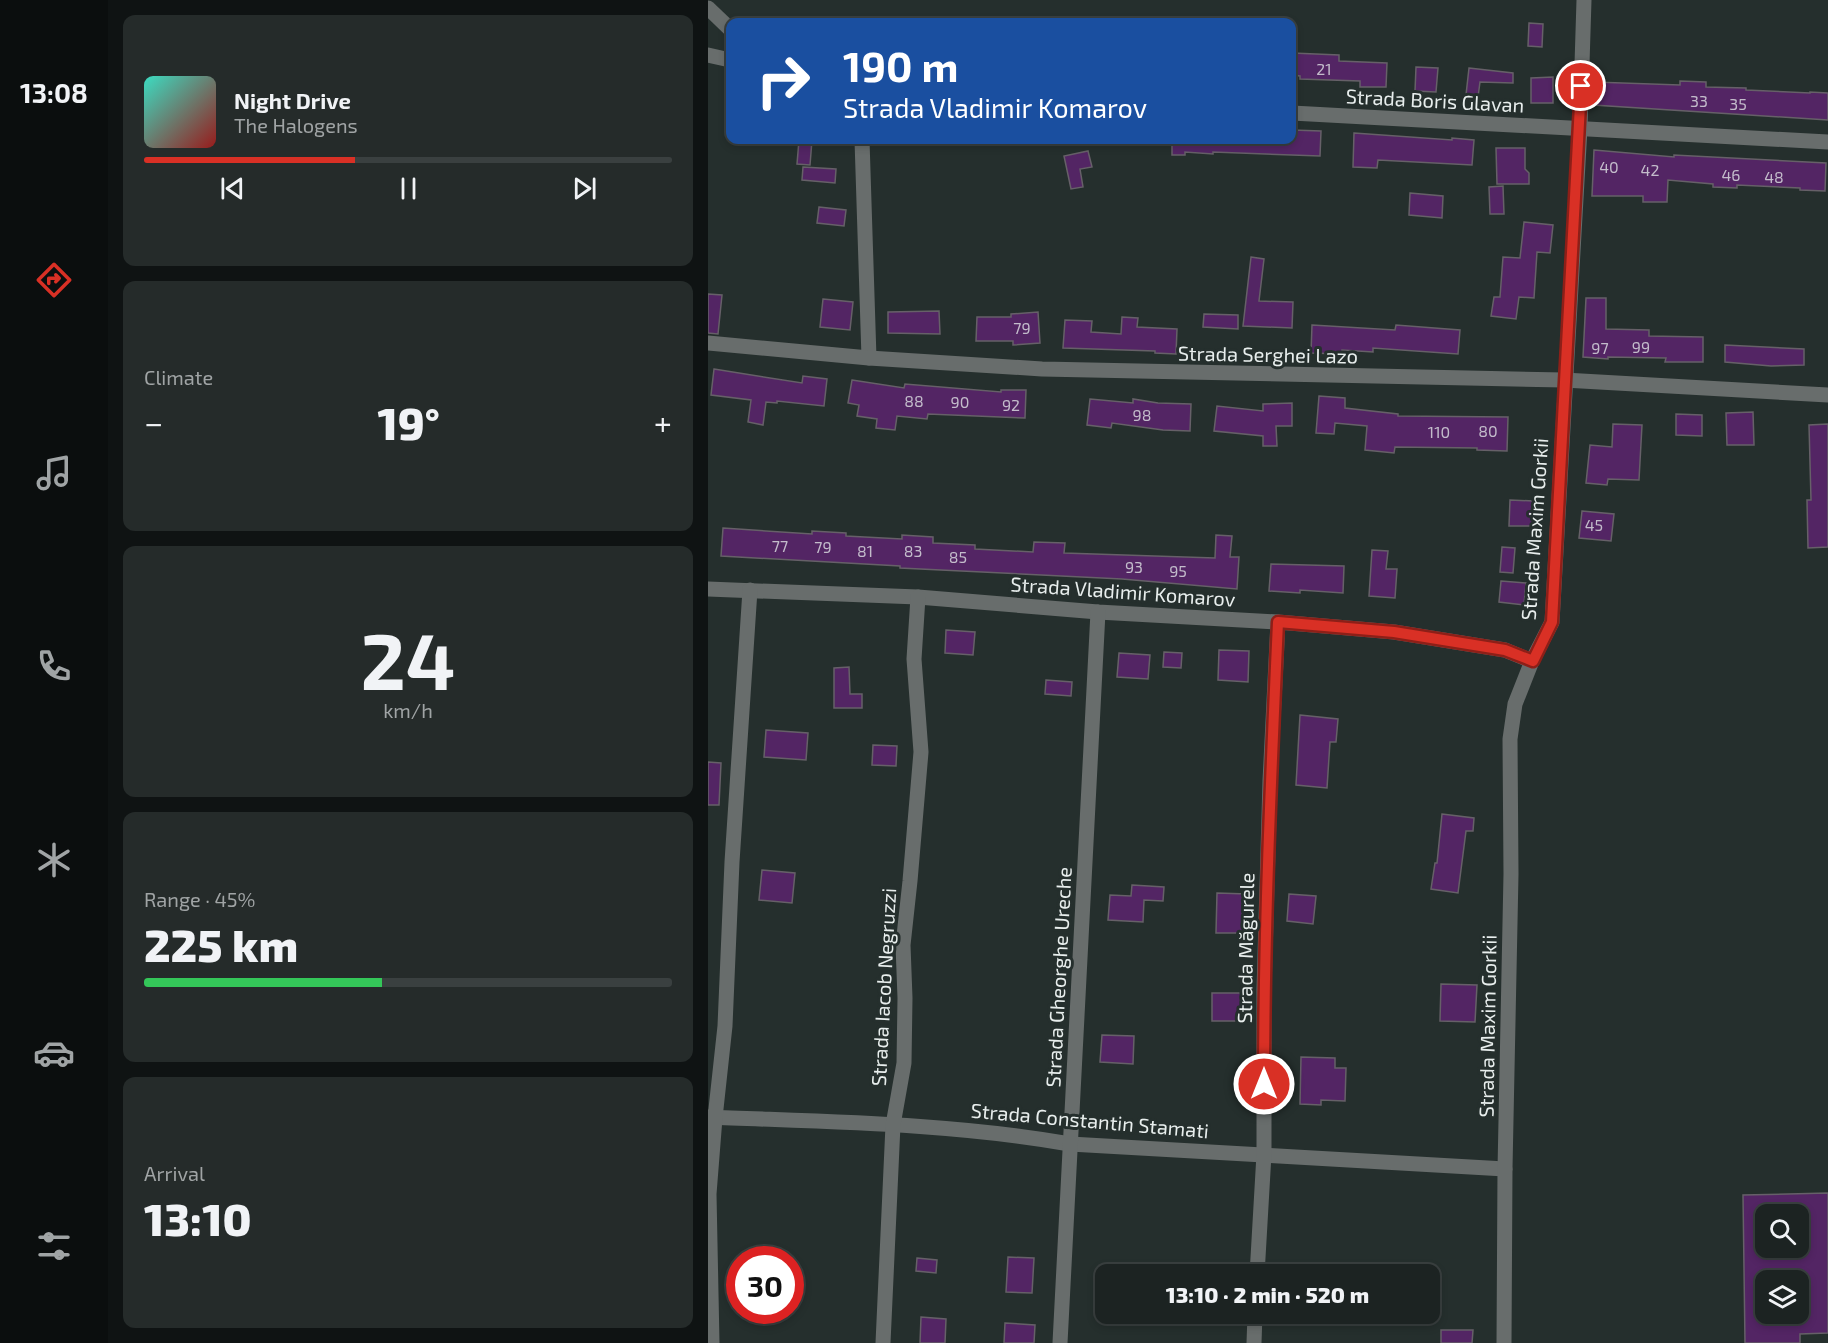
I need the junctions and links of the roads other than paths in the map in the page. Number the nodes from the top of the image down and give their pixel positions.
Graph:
1 (1584, 0) edge
2 (708, 8) edge
3 (726, 25) edge
4 (708, 55) edge
5 (726, 59) edge
6 (1296, 113) edge
7 (1580, 128) junction
8 (1828, 142) edge
9 (862, 144) edge
10 (708, 343) edge
11 (869, 358) junction
12 (1564, 380) junction
13 (1828, 395) edge
14 (708, 589) edge
15 (750, 590) junction
16 (918, 597) junction
17 (1098, 612) junction
18 (1278, 622) junction
19 (1533, 661) junction
20 (711, 1118) edge
21 (893, 1125) junction
22 (1070, 1144) junction
23 (1264, 1154) junction
24 (1505, 1169) junction
25 (1258, 1264) edge
26 (1255, 1324) edge
27 (712, 1343) edge
28 (883, 1343) edge
29 (1060, 1343) edge
30 (1254, 1343) edge
31 (1504, 1343) edge

1 - 7 street, Strada Maxim Gorkii
2 - 3 street
4 - 5 street
6 - 7 street, Strada Boris Glavan
7 - 8 street, Strada Boris Glavan
7 - 12 street, Strada Maxim Gorkii
9 - 11 street
10 - 11 street, Strada Serghei Lazo
11 - 12 street, Strada Serghei Lazo
12 - 13 street, Strada Serghei Lazo
12 - 19 street, Strada Maxim Gorkii
14 - 15 street, Strada Vladimir Komarov
15 - 16 street, Strada Vladimir Komarov
15 - 20 street
16 - 17 street, Strada Vladimir Komarov
16 - 21 street, Strada Iacob Negruzzi
17 - 18 street, Strada Vladimir Komarov
17 - 22 street, Strada Gheorghe Ureche
18 - 19 street, Strada Vladimir Komarov
18 - 23 street, Strada Măgurele
19 - 24 street, Strada Maxim Gorkii
20 - 21 street, Strada Constantin Stamati
20 - 27 street
21 - 22 street, Strada Constantin Stamati
21 - 28 street, Strada Iacob Negruzzi
22 - 23 street, Strada Constantin Stamati
22 - 29 street, Strada Gheorghe Ureche
23 - 24 street, Strada Constantin Stamati
23 - 25 street, Strada Măgurele
24 - 31 street, Strada Maxim Gorkii
26 - 30 street

